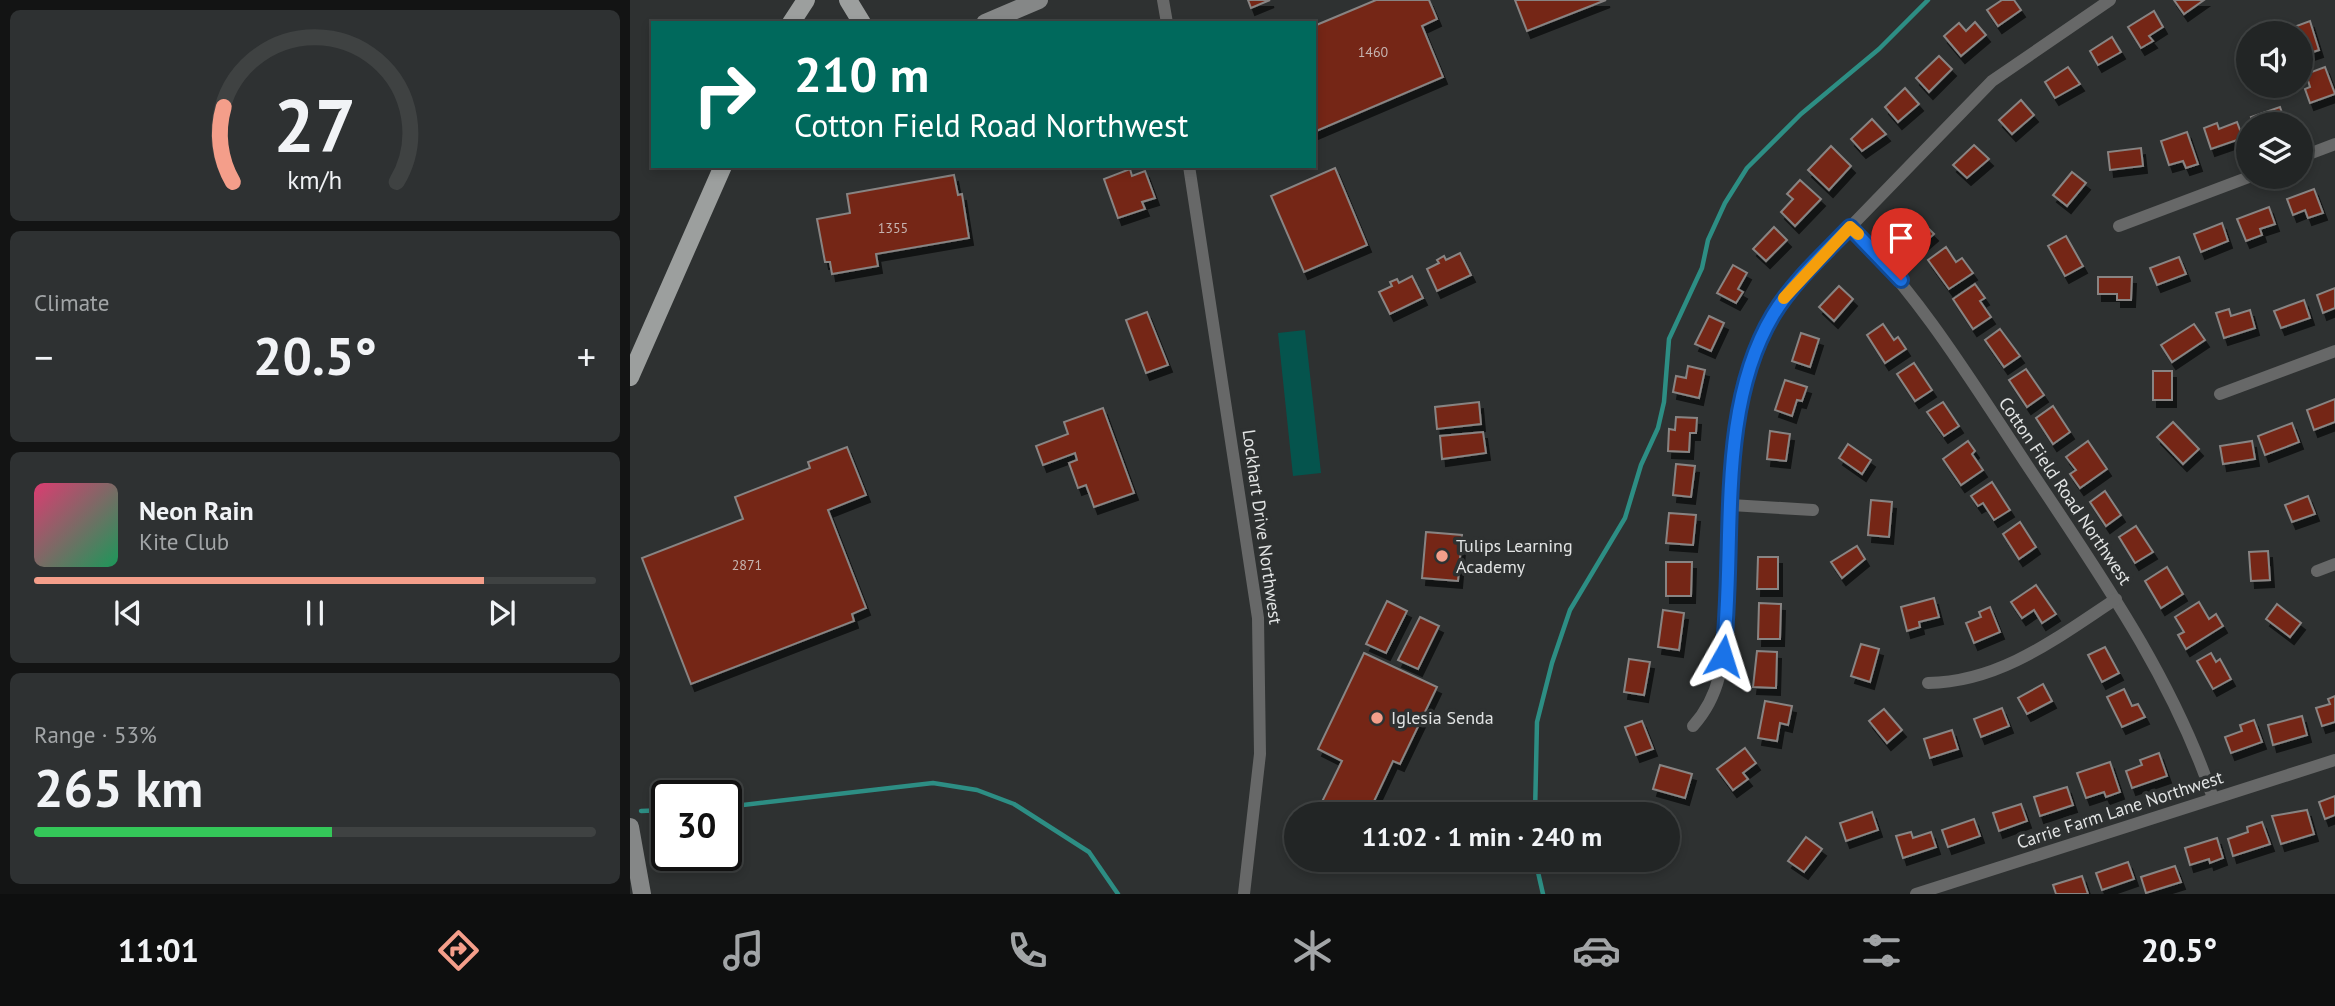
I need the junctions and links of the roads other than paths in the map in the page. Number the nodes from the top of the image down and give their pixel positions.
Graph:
1 (806, 0) edge
2 (848, 0) edge
3 (1039, 0) edge
4 (1163, 0) edge
5 (2110, 0) edge
6 (792, 21) edge
7 (861, 21) edge
8 (990, 21) edge
9 (1167, 21) edge
10 (2335, 144) edge
11 (2313, 152) edge
12 (722, 168) edge
13 (1189, 168) edge
14 (2236, 182) edge
15 (2119, 226) dead end
16 (1850, 227) junction
17 (2335, 351) edge
18 (630, 377) edge
19 (2220, 394) dead end
20 (1731, 505) junction
21 (1813, 510) dead end
22 (2335, 564) edge
23 (2317, 571) dead end
24 (2116, 599) junction
25 (1928, 683) dead end
26 (1693, 726) dead end
27 (2335, 760) edge
28 (2213, 798) junction
29 (630, 827) edge
30 (642, 894) edge
31 (1244, 894) edge
32 (1916, 894) edge

1 - 6 main road
2 - 7 main road
3 - 8 street
4 - 9 street
5 - 16 street
10 - 11 street
12 - 18 main road
13 - 31 street, Lockhart Drive Northwest
14 - 15 street
16 - 20 street
16 - 24 street, Cotton Field Road Northwest
17 - 19 street
20 - 21 street
20 - 26 street
22 - 23 street
24 - 25 street
24 - 28 street, Cotton Field Road Northwest
27 - 28 street, Carrie Farm Lane Northwest
28 - 32 street, Carrie Farm Lane Northwest
29 - 30 street

